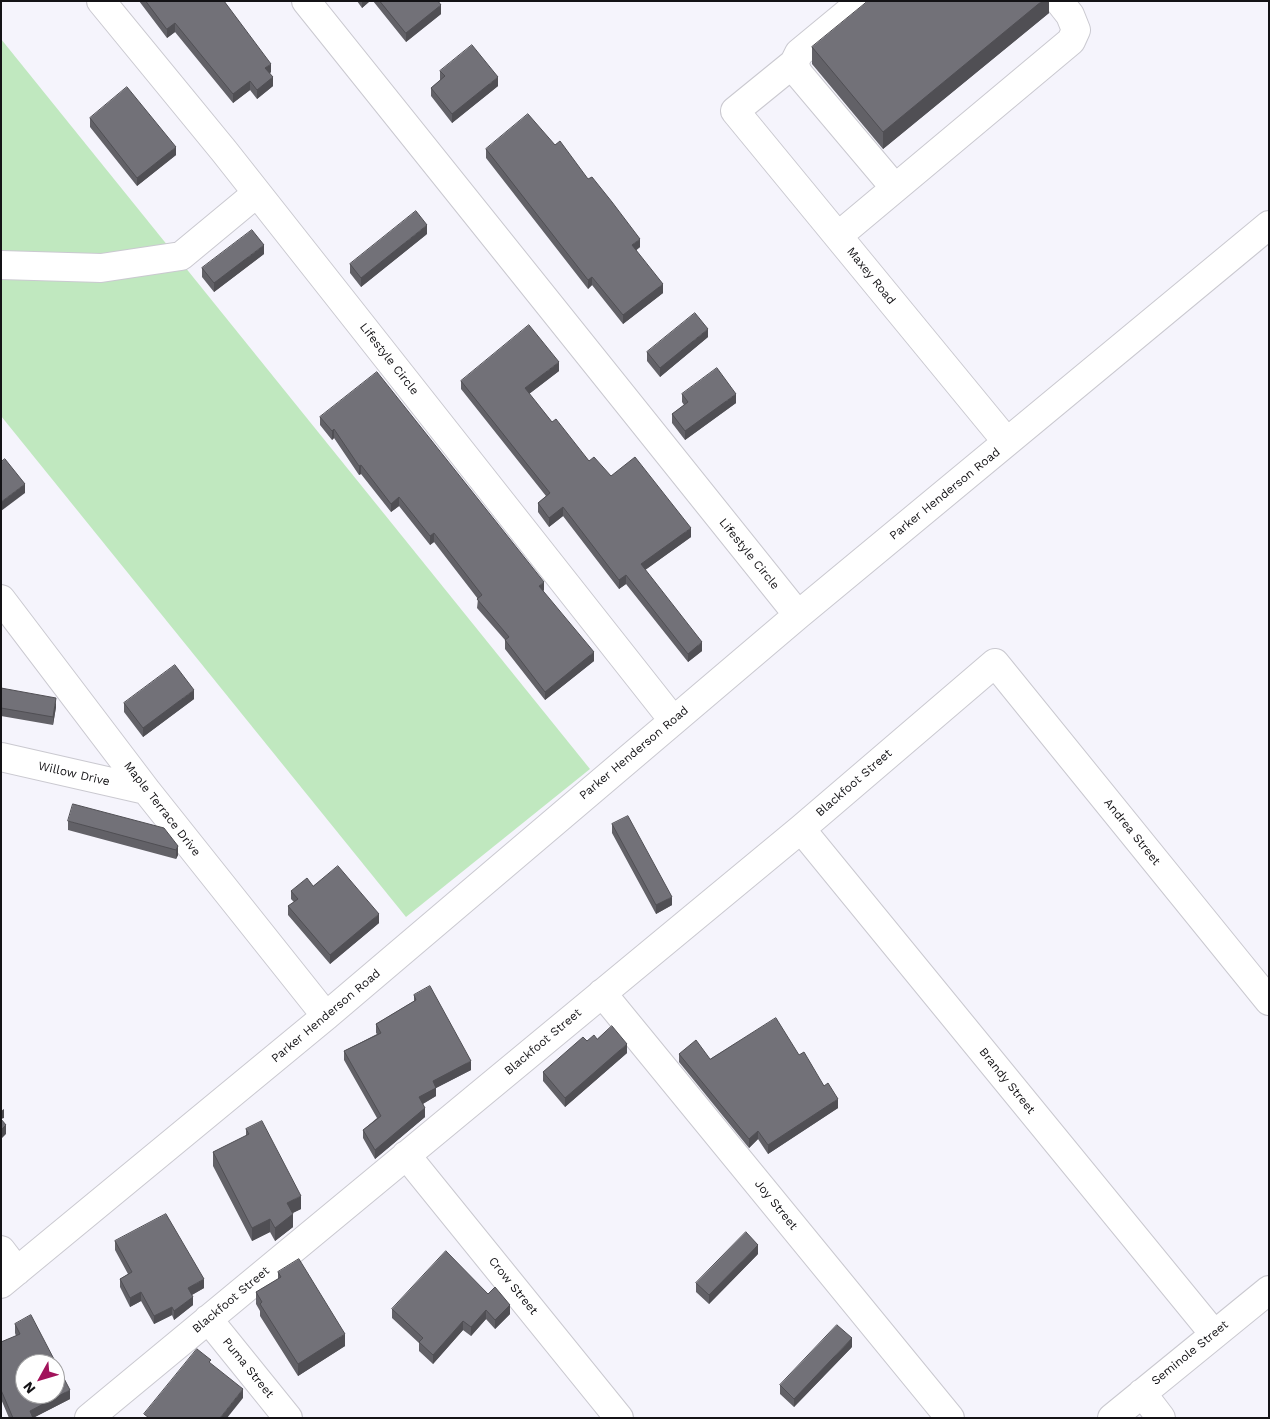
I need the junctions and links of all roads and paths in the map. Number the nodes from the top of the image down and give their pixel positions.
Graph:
1 (101, 1) edge
2 (306, 1) edge
3 (862, 1) edge
4 (1059, 1) edge
5 (794, 63) junction
6 (895, 188) junction
7 (257, 193) junction
8 (1269, 225) edge
9 (838, 236) junction
10 (1, 265) edge
11 (1007, 442) junction
12 (1, 599) edge
13 (798, 614) junction
14 (995, 663) joint
15 (673, 720) junction
16 (1, 757) edge
17 (146, 790) junction
18 (801, 829) junction
19 (602, 993) junction
20 (1269, 1001) edge
21 (326, 1016) junction
22 (406, 1155) junction
23 (6, 1268) edge
24 (1269, 1290) edge
25 (208, 1319) junction
26 (1214, 1334) junction
27 (1142, 1394) junction
28 (89, 1418) edge
29 (288, 1418) edge
30 (619, 1418) edge
31 (950, 1418) edge
32 (1112, 1418) edge
33 (1161, 1418) edge

1 - 7 street, Lifestyle Circle
2 - 13 street, Lifestyle Circle
3 - 5 street
4 - 6 street
5 - 6 street
5 - 9 street, Maxey Road
6 - 9 street
7 - 10 street
7 - 15 street, Lifestyle Circle
8 - 11 street, Parker Henderson Road
9 - 11 street, Maxey Road
11 - 13 street, Parker Henderson Road
12 - 17 street, Maple Terrace Drive
13 - 15 street, Parker Henderson Road
14 - 18 street, Blackfoot Street
14 - 20 street, Andrea Street
15 - 21 street, Parker Henderson Road
16 - 17 street, Willow Drive
17 - 21 street, Maple Terrace Drive
18 - 19 street, Blackfoot Street
18 - 26 street, Brandy Street
19 - 22 street, Blackfoot Street
19 - 31 street, Joy Street
21 - 23 street, Parker Henderson Road
22 - 25 street, Blackfoot Street
22 - 30 street, Crow Street
24 - 26 street, Seminole Street
25 - 28 street, Blackfoot Street
25 - 29 street, Puma Street
26 - 27 street, Seminole Street
27 - 32 street, Seminole Street
27 - 33 street

